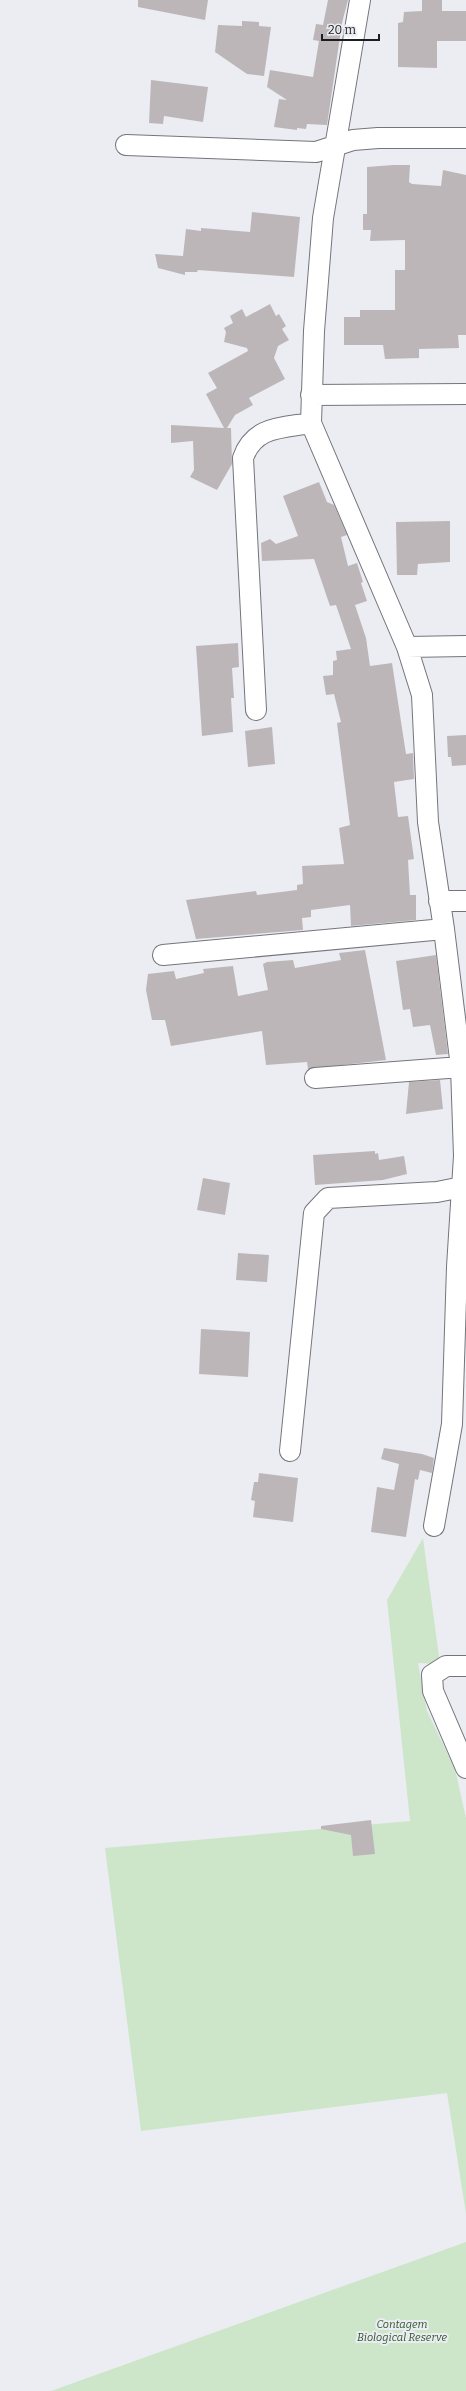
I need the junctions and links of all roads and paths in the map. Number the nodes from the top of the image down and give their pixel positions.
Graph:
1 (360, 0) edge
2 (466, 138) edge
3 (126, 145) dead end
4 (336, 145) junction
5 (466, 394) edge
6 (311, 395) junction
7 (311, 423) junction
8 (466, 646) edge
9 (407, 647) junction
10 (256, 710) dead end
11 (466, 901) edge
12 (439, 902) junction
13 (444, 929) junction
14 (163, 955) dead end
15 (461, 1067) junction
16 (315, 1078) dead end
17 (465, 1156) edge
18 (462, 1187) junction
19 (459, 1424) edge
20 (290, 1451) dead end
21 (434, 1526) dead end
22 (466, 1666) edge
23 (466, 1768) edge

1 - 4 street
2 - 4 street
3 - 4 street
4 - 6 street
5 - 6 street
6 - 7 street
7 - 9 street
7 - 10 street
8 - 9 street
9 - 12 street
11 - 12 street
12 - 13 street
13 - 14 street
13 - 15 street
15 - 16 street
15 - 17 street
17 - 18 street
18 - 19 street
18 - 20 street
19 - 21 street
22 - 23 street

